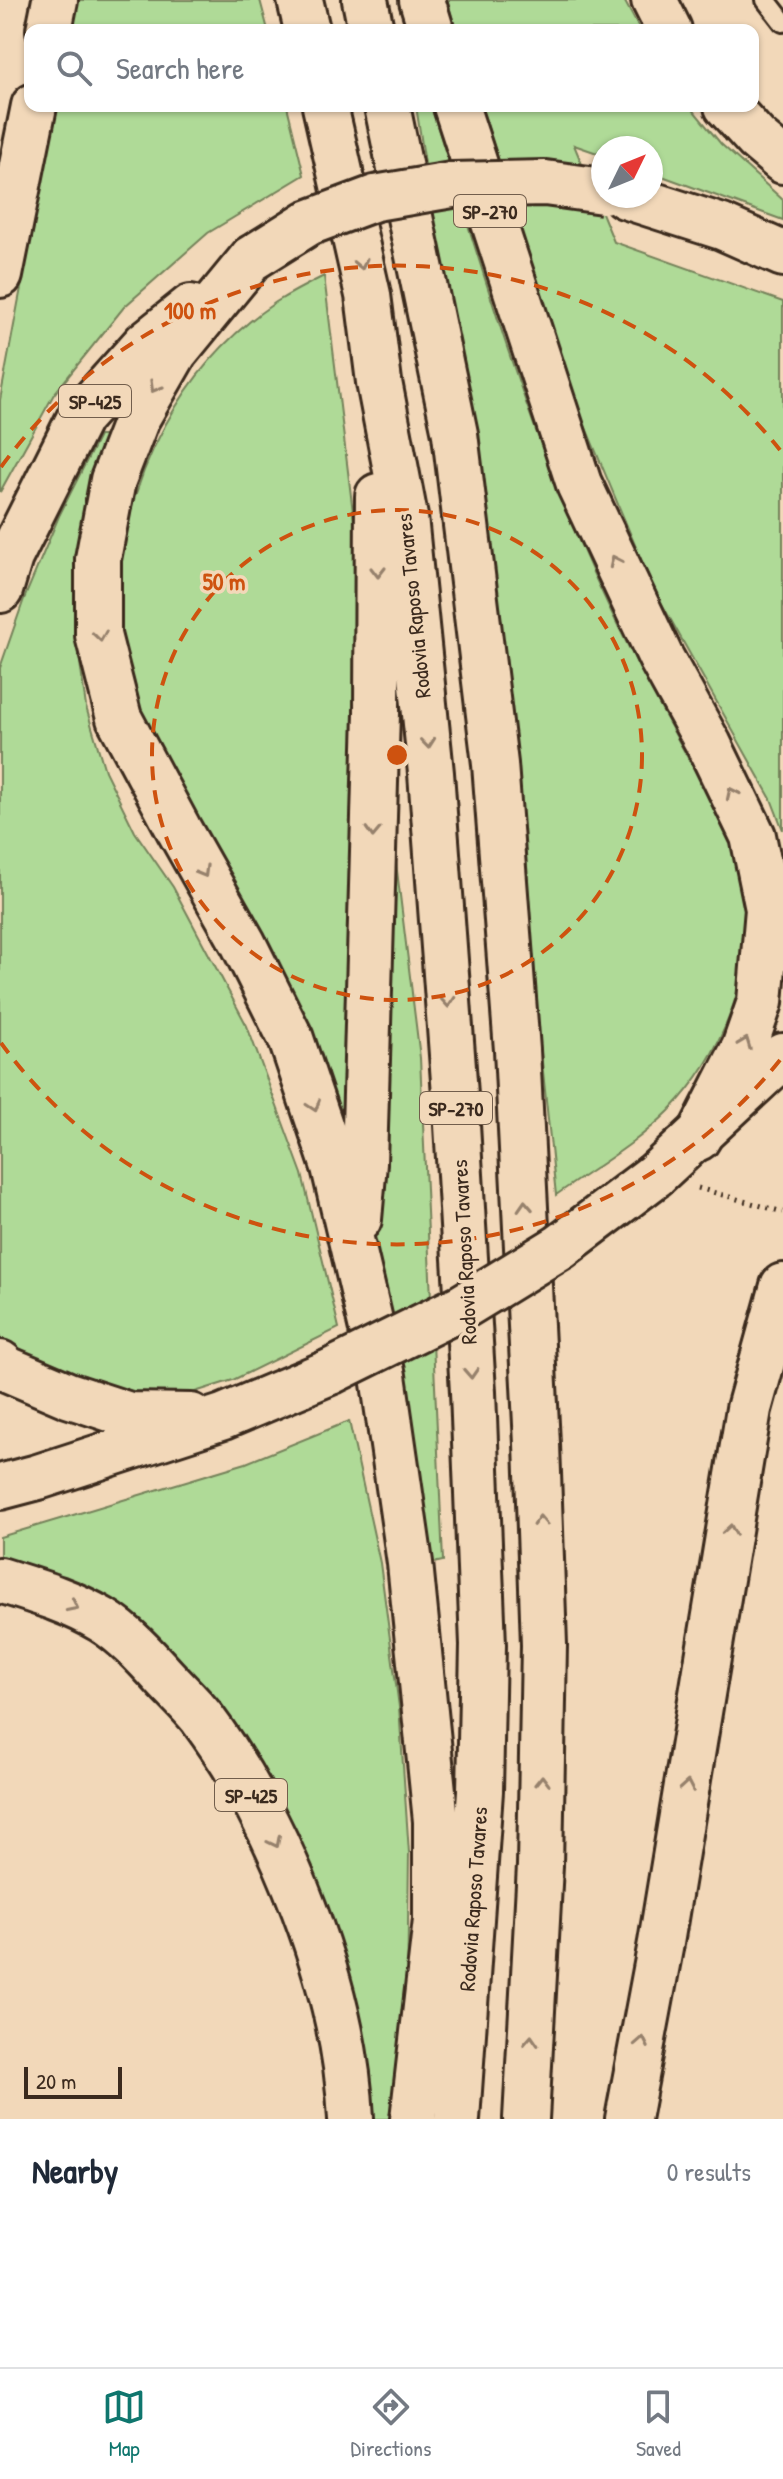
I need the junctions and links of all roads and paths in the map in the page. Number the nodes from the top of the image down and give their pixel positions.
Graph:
1 (55, 0) edge
2 (300, 0) edge
3 (365, 0) edge
4 (422, 0) edge
5 (654, 0) edge
6 (766, 0) edge
7 (783, 22) edge
8 (50, 24) edge
9 (306, 24) edge
10 (370, 24) edge
11 (429, 24) edge
12 (666, 24) edge
13 (33, 112) edge
14 (326, 112) edge
15 (388, 112) edge
16 (458, 112) edge
17 (732, 112) edge
18 (783, 161) edge
19 (591, 189) edge
20 (663, 208) edge
21 (783, 254) edge
22 (252, 258) junction
23 (0, 275) edge
24 (379, 382) junction
25 (0, 590) edge
26 (783, 1056) edge
27 (698, 1138) junction
28 (654, 1176) junction
29 (783, 1212) edge
30 (355, 1259) junction
31 (783, 1286) edge
32 (0, 1363) edge
33 (223, 1417) junction
34 (0, 1487) edge
35 (0, 1580) edge
36 (351, 2119) edge
37 (413, 2119) edge
38 (457, 2119) edge
39 (526, 2119) edge
40 (628, 2119) edge

1 - 8 main road
2 - 9 main road
3 - 10 main road
4 - 11 main road
5 - 12 main road
6 - 7 lane
13 - 23 main road
14 -> 24 main road, Rodovia Raposo Tavares / SP-270
39 -> 15 main road, SP-270
27 -> 16 main road, SP-270
17 - 18 main road
19 - 22 main road, SP-425, bridge
20 - 21 main road
22 - 25 main road, SP-425
22 -> 30 main road
24 -> 30 main road
24 -> 38 main road, Rodovia Raposo Tavares / SP-270
26 - 27 main road
27 - 28 main road
28 - 29 path
28 - 33 main road, bridge
30 - 37 main road
40 -> 31 main road
32 - 33 main road
33 - 34 main road
35 -> 36 main road, SP-425

